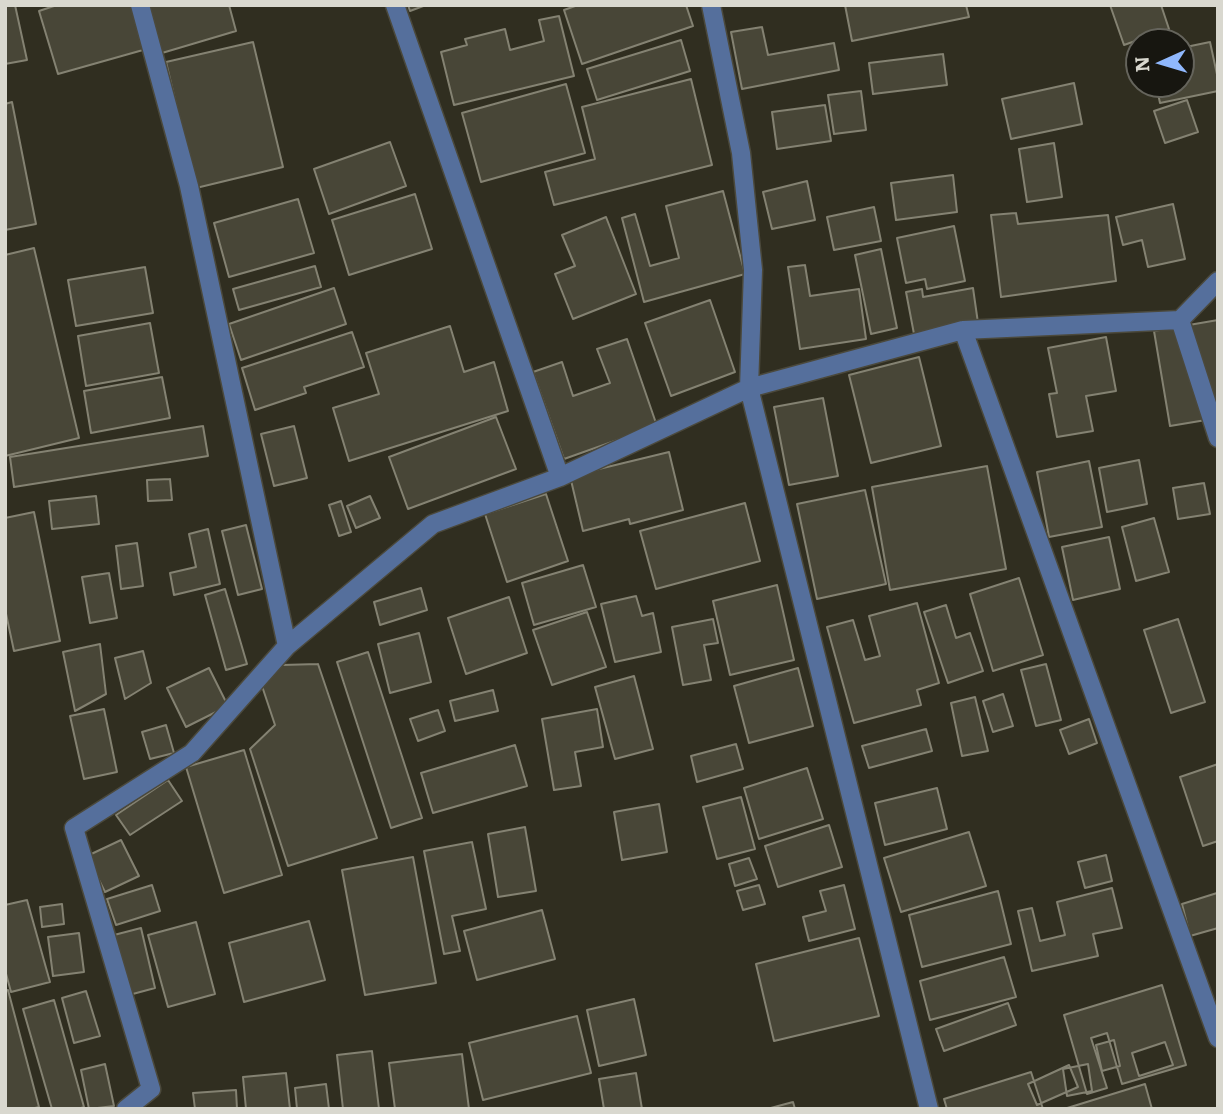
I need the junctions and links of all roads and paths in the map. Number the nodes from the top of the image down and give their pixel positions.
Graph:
1 (140, 5) edge
2 (395, 5) edge
3 (711, 5) edge
4 (1218, 281) edge
5 (1180, 320) junction
6 (963, 330) junction
7 (749, 388) junction
8 (1218, 438) edge
9 (560, 477) junction
10 (287, 646) junction
11 (1218, 1038) edge
12 (126, 1109) edge
13 (929, 1109) edge

1 - 10 street
2 - 9 street
3 - 7 street
4 - 5 street
5 - 6 street
5 - 8 street
6 - 7 street
6 - 11 street
7 - 9 street
7 - 13 street
9 - 10 street
10 - 12 street

